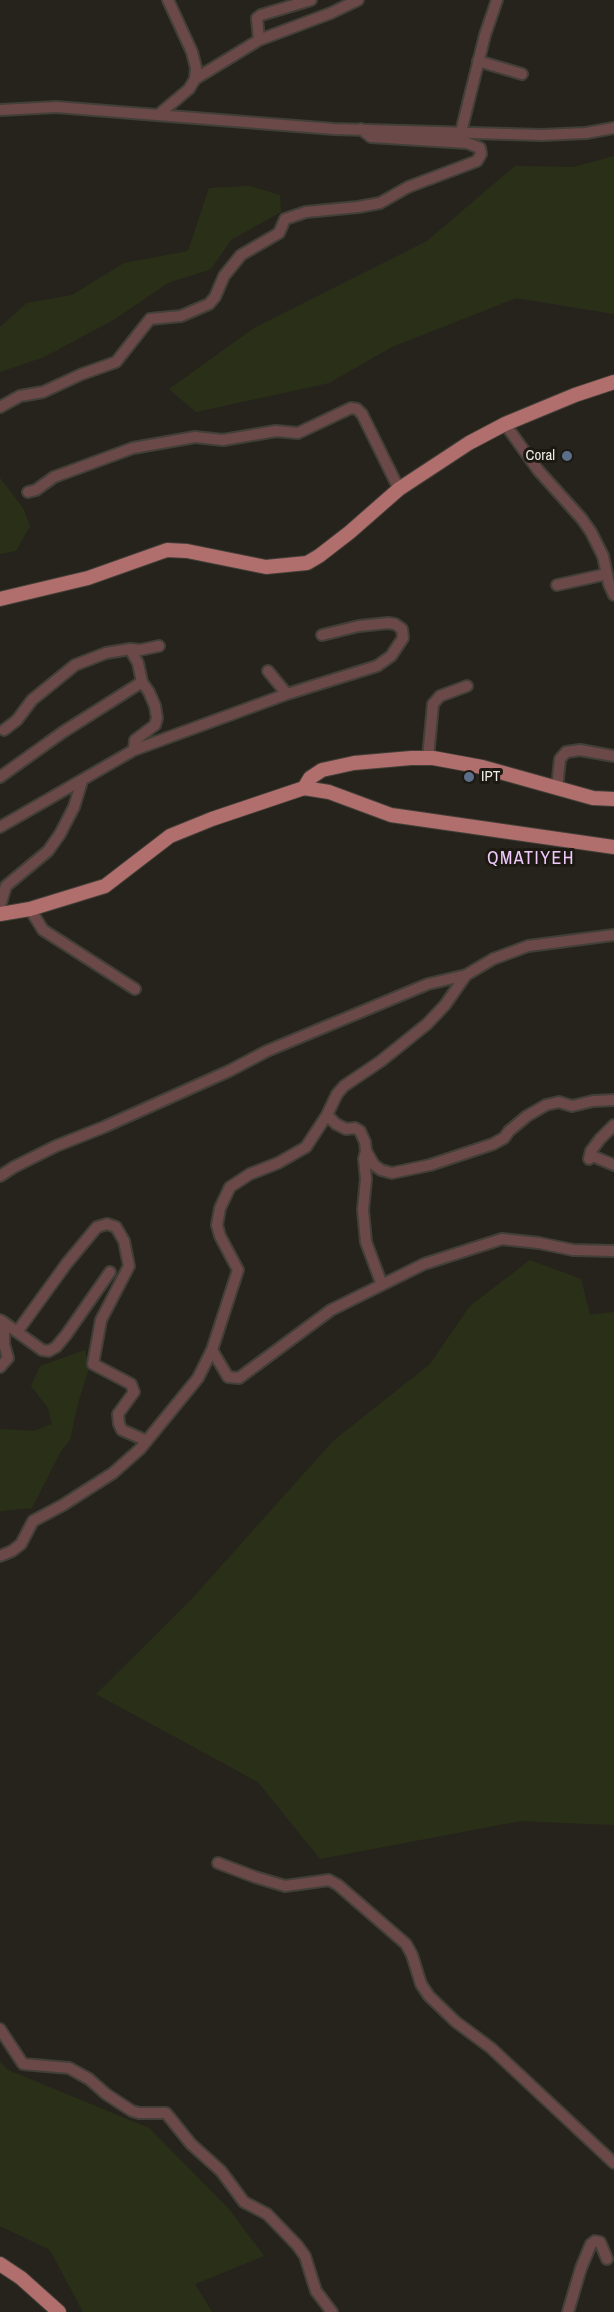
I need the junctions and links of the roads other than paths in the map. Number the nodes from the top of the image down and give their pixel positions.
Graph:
1 (168, 0) edge
2 (311, 0) edge
3 (358, 0) edge
4 (497, 0) edge
5 (287, 4) edge
6 (259, 40) junction
7 (478, 61) junction
8 (522, 74) dead end
9 (195, 79) junction
10 (0, 110) edge
11 (158, 115) junction
12 (614, 128) edge
13 (361, 129) junction
14 (460, 132) junction
15 (611, 385) edge
16 (0, 407) edge
17 (505, 424) junction
18 (399, 489) junction
19 (28, 492) dead end
20 (607, 574) junction
21 (557, 585) dead end
22 (614, 595) edge
23 (0, 599) edge
24 (322, 635) dead end
25 (159, 646) dead end
26 (130, 649) junction
27 (268, 671) dead end
28 (142, 682) junction
29 (467, 686) dead end
30 (287, 694) junction
31 (4, 730) dead end
32 (134, 750) junction
33 (614, 756) edge
34 (428, 758) junction
35 (0, 777) edge
36 (82, 781) junction
37 (304, 788) junction
38 (557, 788) junction
39 (614, 800) edge
40 (1, 825) edge
41 (614, 847) edge
42 (0, 906) edge
43 (30, 909) junction
44 (0, 914) edge
45 (614, 935) edge
46 (466, 975) junction
47 (135, 989) dead end
48 (614, 1100) edge
49 (327, 1115) junction
50 (614, 1125) edge
51 (366, 1151) junction
52 (614, 1165) edge
53 (0, 1176) edge
54 (614, 1251) edge
55 (110, 1272) dead end
56 (382, 1285) junction
57 (1, 1320) edge
58 (17, 1332) junction
59 (212, 1350) junction
60 (0, 1367) edge
61 (147, 1441) junction
62 (0, 1556) edge
63 (218, 1863) dead end
64 (0, 2029) edge
65 (614, 2163) edge
66 (607, 2259) dead end
67 (0, 2264) edge
68 (59, 2312) edge
69 (332, 2312) edge
70 (568, 2312) edge

1 - 9 street
2 - 5 street
3 - 6 street
4 - 7 street
5 - 6 street
6 - 9 street
7 - 8 street
7 - 14 street
9 - 11 street
10 - 11 street
11 - 13 street
12 - 14 street
13 - 14 street
13 - 16 street
15 - 17 main road
17 - 18 main road
17 - 20 street
18 - 19 street
18 - 23 main road
20 - 21 street
20 - 22 street
24 - 30 street
25 - 26 street
26 - 28 street
26 - 31 street
27 - 30 street
28 - 32 street
28 - 35 street
29 - 34 street
30 - 32 street
32 - 36 street
33 - 38 street
34 - 37 main road
34 - 38 main road
36 - 40 street
36 - 42 street
37 - 41 main road
37 - 43 main road
38 - 39 main road
43 - 44 main road
43 - 47 street
45 - 46 street
46 - 49 street
46 - 53 street
48 - 51 street
49 - 51 street
49 - 59 street
50 - 52 street
51 - 56 street
54 - 56 street
55 - 58 street
56 - 59 street
57 - 58 street
57 - 60 street
58 - 61 street
59 - 61 street
61 - 62 street
63 - 65 street
64 - 69 street
66 - 70 street
67 - 68 main road

